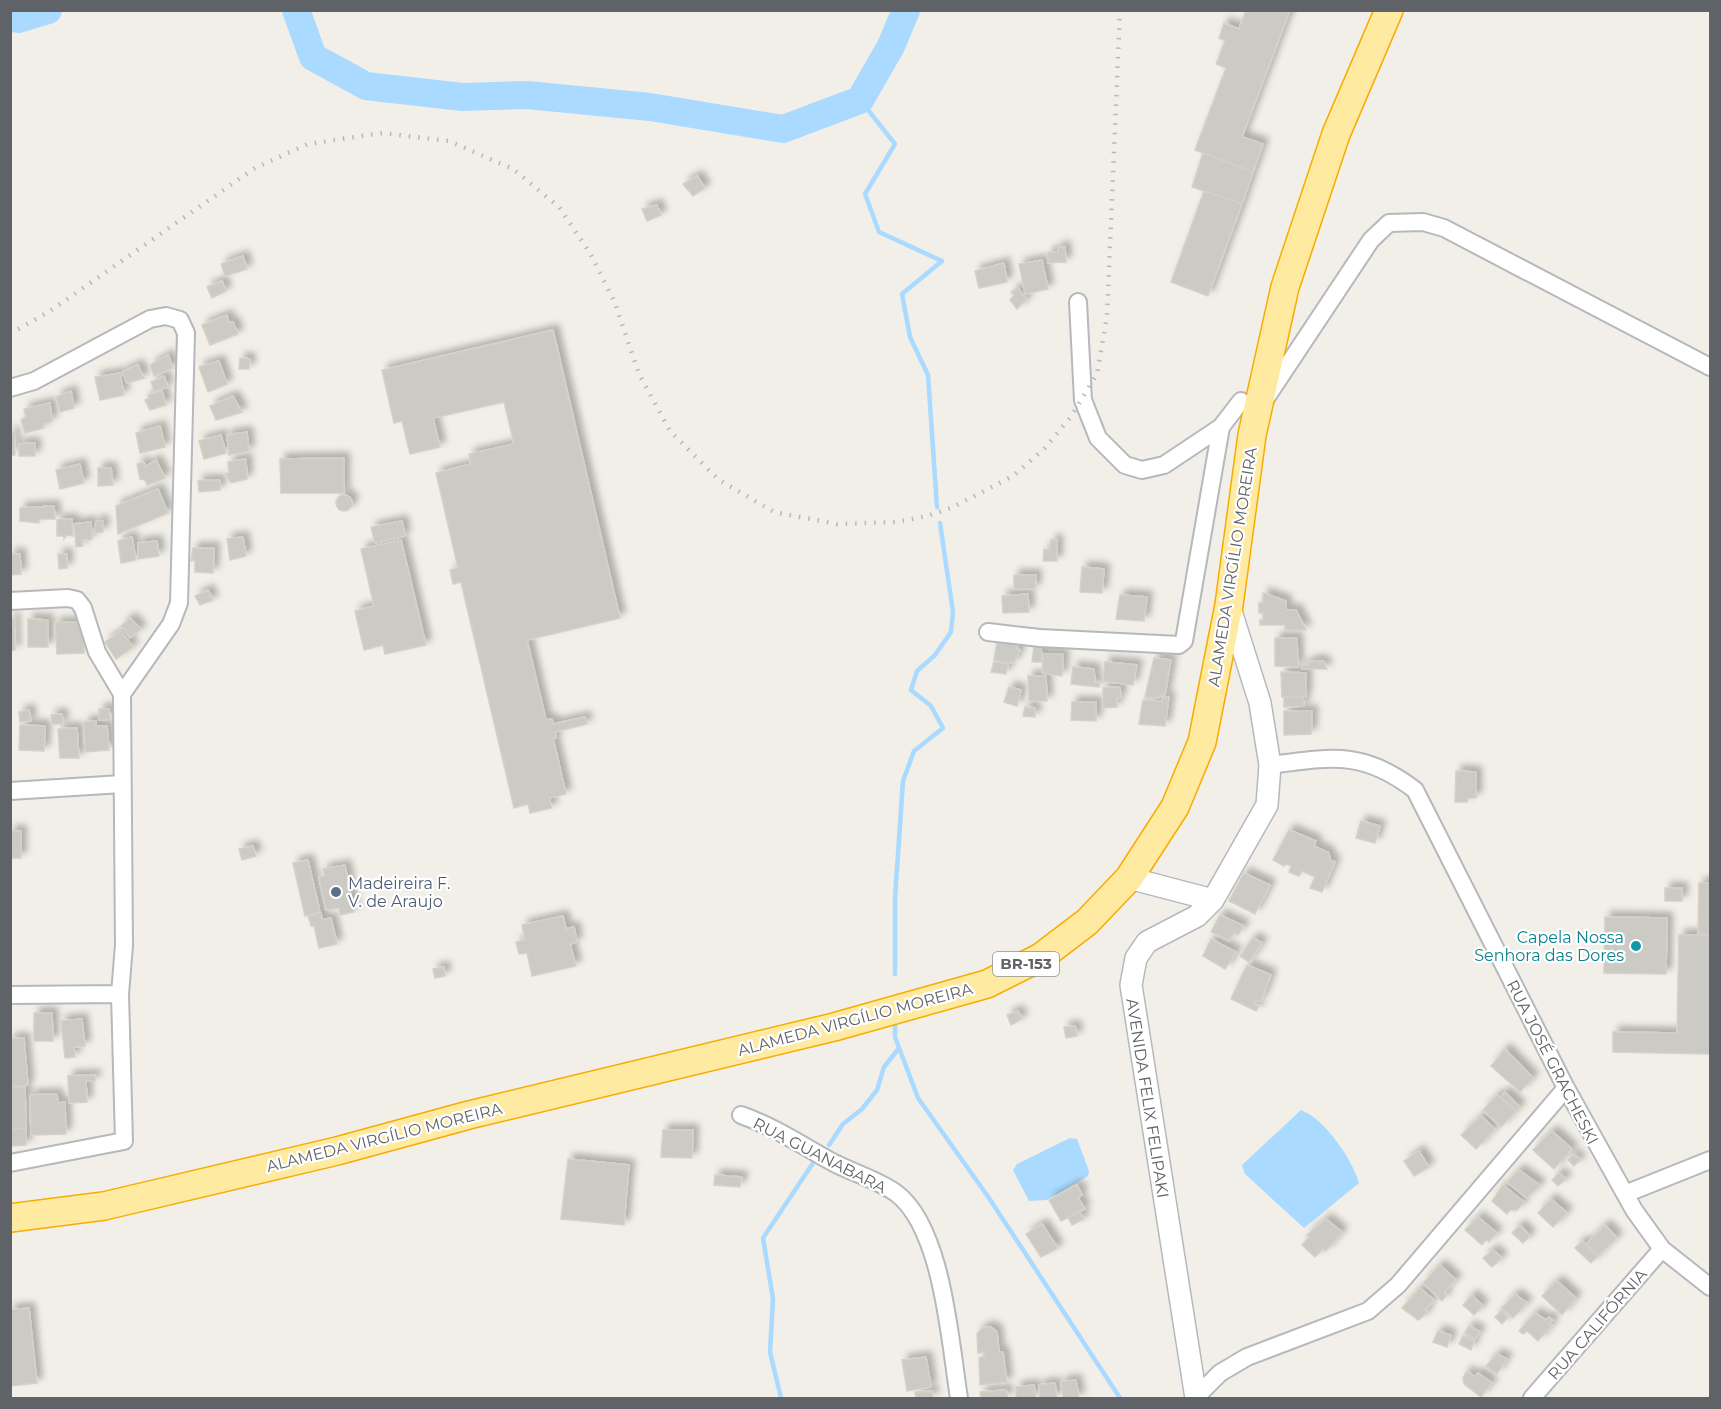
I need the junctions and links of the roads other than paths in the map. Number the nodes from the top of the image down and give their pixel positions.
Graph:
1 (1371, 10) edge
2 (1389, 10) edge
3 (1077, 302) dead end
4 (1710, 367) edge
5 (10, 388) edge
6 (1249, 406) junction
7 (1221, 427) junction
8 (10, 601) edge
9 (1229, 605) junction
10 (988, 632) dead end
11 (122, 694) junction
12 (1270, 765) junction
13 (122, 784) junction
14 (10, 791) edge
15 (1129, 878) junction
16 (1213, 900) junction
17 (120, 994) junction
18 (10, 996) edge
19 (1566, 1088) junction
20 (741, 1115) dead end
21 (1710, 1160) edge
22 (10, 1163) edge
23 (1624, 1194) junction
24 (10, 1201) edge
25 (10, 1218) edge
26 (1662, 1249) junction
27 (1710, 1287) edge
28 (959, 1398) edge
29 (1196, 1398) edge
30 (1532, 1398) edge

1 - 6 highway, ALAMEDA VIRGÍLIO MOREIRA / BR-153
2 - 6 highway, ALAMEDA VIRGÍLIO MOREIRA / BR-153
3 - 7 street
4 - 6 street
5 - 11 street
6 - 7 street
6 - 9 highway, ALAMEDA VIRGÍLIO MOREIRA / BR-153
6 - 24 highway, ALAMEDA VIRGÍLIO MOREIRA / BR-153
7 - 10 street
8 - 11 street
9 - 12 street, AVENIDA FELIX FELIPAKI
9 - 15 highway, ALAMEDA VIRGÍLIO MOREIRA / BR-153
11 - 13 street
12 - 16 street, AVENIDA FELIX FELIPAKI
12 - 19 street, RUA JOSÉ GRACHESKI
13 - 14 street
13 - 17 street
15 - 16 street
15 - 25 highway, ALAMEDA VIRGÍLIO MOREIRA / BR-153
16 - 29 street, AVENIDA FELIX FELIPAKI
17 - 18 street
17 - 22 street
19 - 23 street, RUA JOSÉ GRACHESKI
19 - 29 street
20 - 28 street, RUA GUANABARA
21 - 23 street
23 - 26 street, RUA JOSÉ GRACHESKI
26 - 27 street, RUA JOSÉ GRACHESKI
26 - 30 street, RUA CALIFÓRNIA

